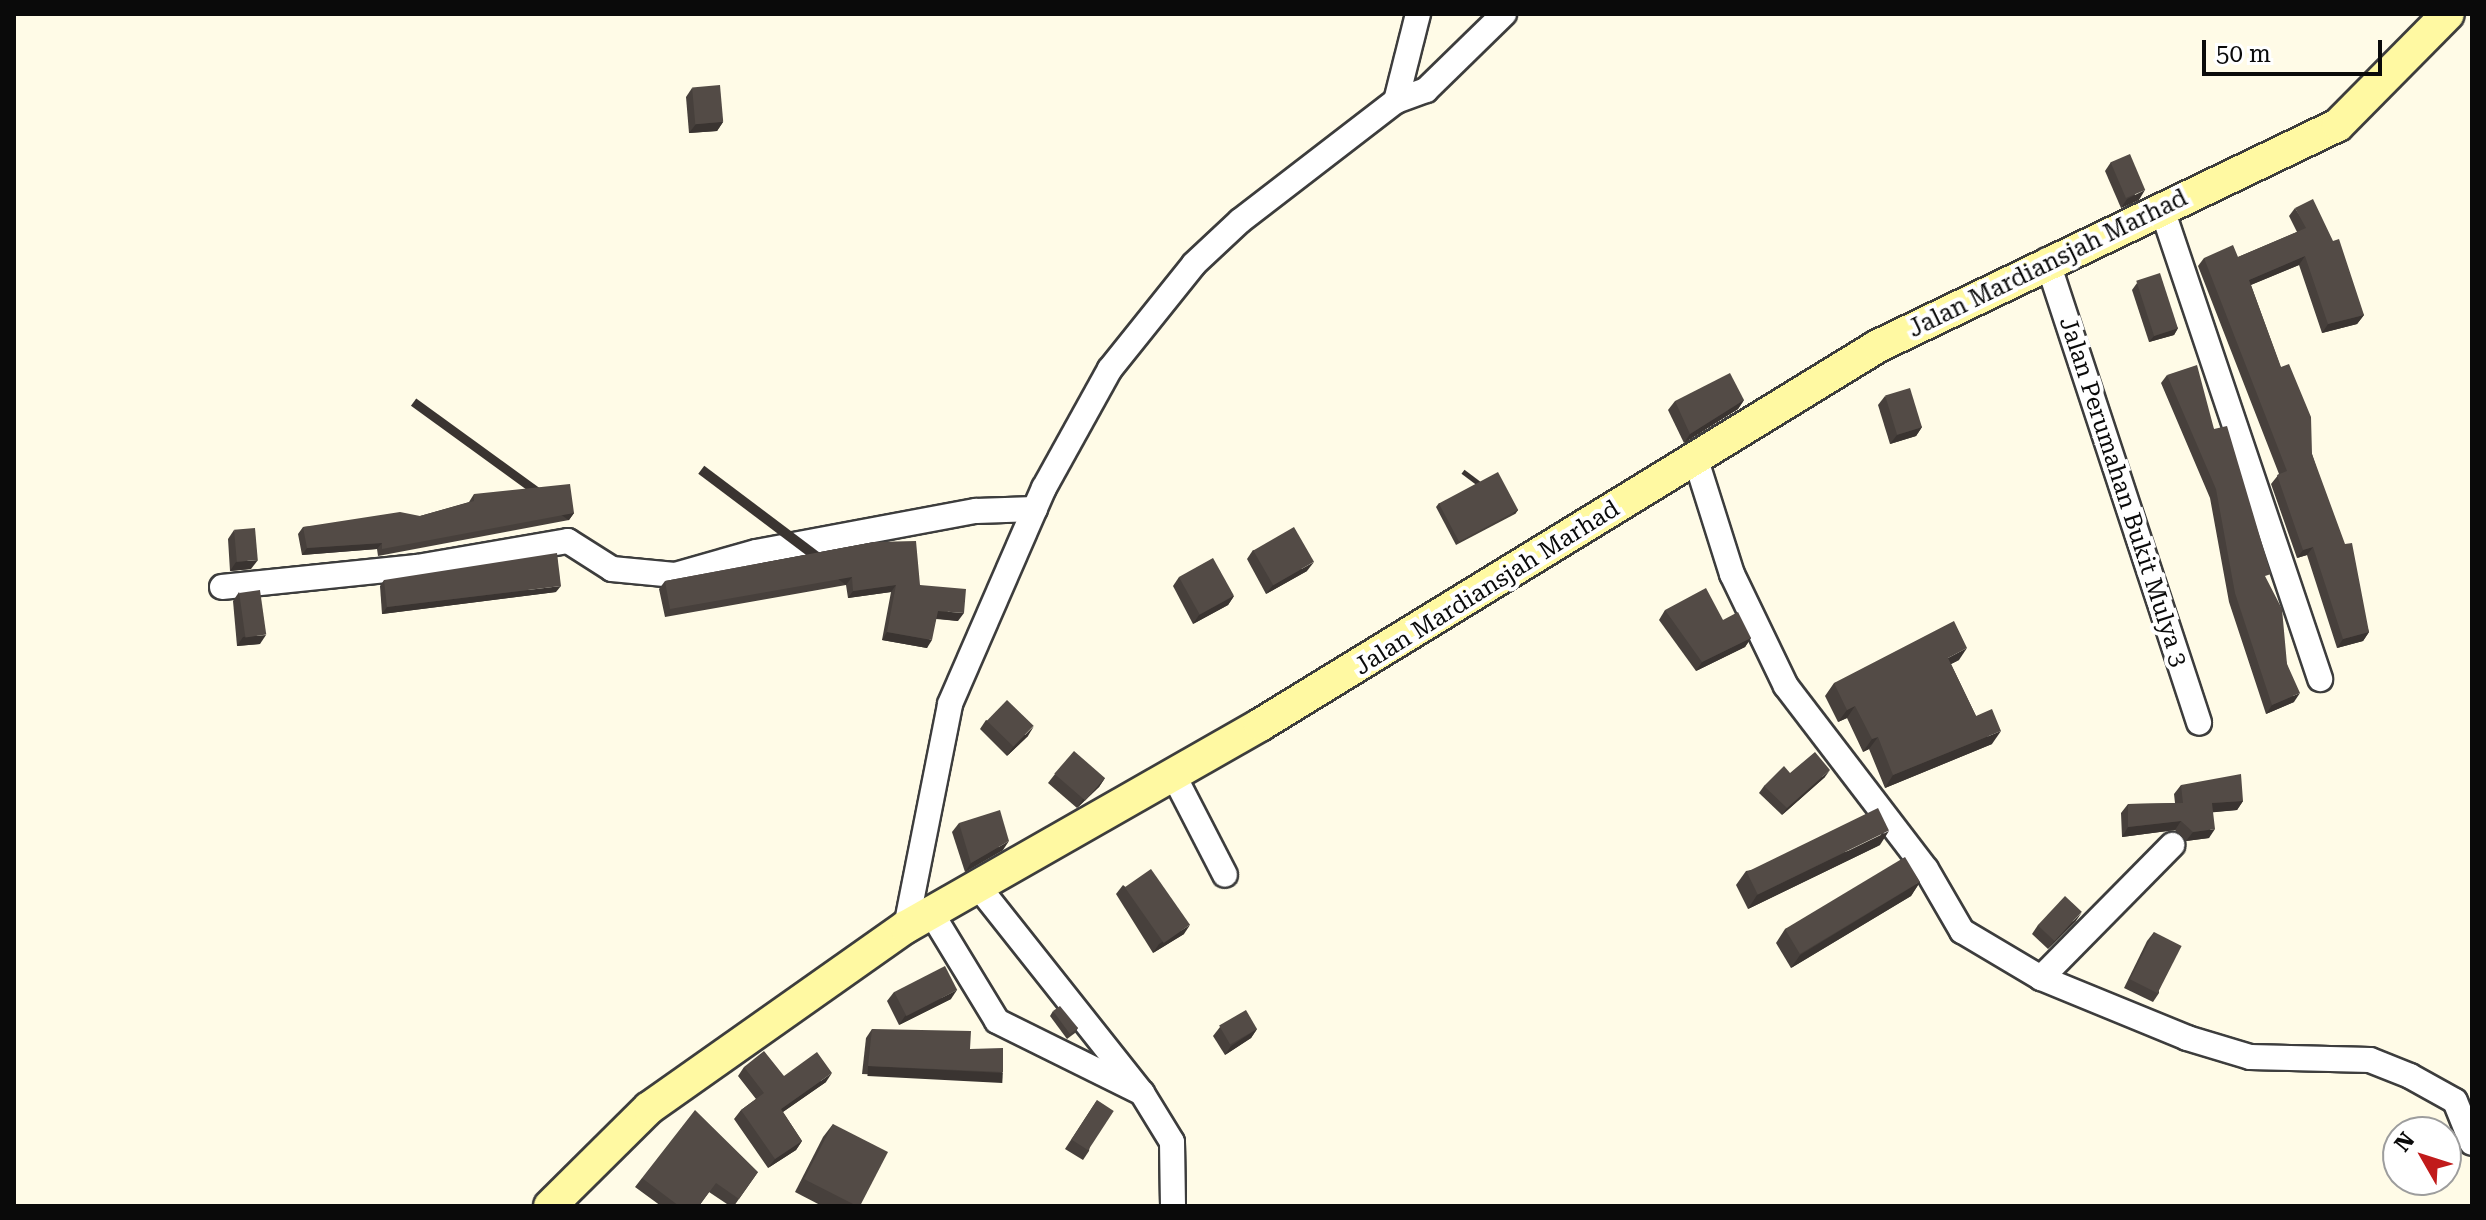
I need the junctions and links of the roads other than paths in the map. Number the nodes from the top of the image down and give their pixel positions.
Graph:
1 (1418, 14) edge
2 (1504, 14) edge
3 (2448, 14) edge
4 (1396, 101) junction
5 (2162, 209) junction
6 (2047, 260) junction
7 (1696, 460) junction
8 (1035, 509) junction
9 (222, 587) dead end
10 (2320, 679) dead end
11 (2199, 723) dead end
12 (1174, 776) junction
13 (2172, 845) dead end
14 (1225, 875) dead end
15 (981, 890) junction
16 (919, 920) junction
17 (2041, 978) junction
18 (1142, 1093) junction
19 (2472, 1143) edge
20 (550, 1206) edge
21 (1173, 1206) edge

1 - 4 street
2 - 4 street
3 - 5 street, Jalan Mardiansjah Marhad
4 - 8 street
5 - 6 street, Jalan Mardiansjah Marhad
5 - 10 street
6 - 7 street, Jalan Mardiansjah Marhad
6 - 11 street, Jalan Perumahan Bukit Mulya 3
7 - 12 street, Jalan Mardiansjah Marhad
7 - 17 street
8 - 9 street
8 - 16 street
12 - 14 street
12 - 15 street, Jalan Mardiansjah Marhad
13 - 17 street
15 - 16 street, Jalan Mardiansjah Marhad
15 - 18 street
16 - 18 street
16 - 20 street, Jalan Mardiansjah Marhad
17 - 19 street
18 - 21 street

